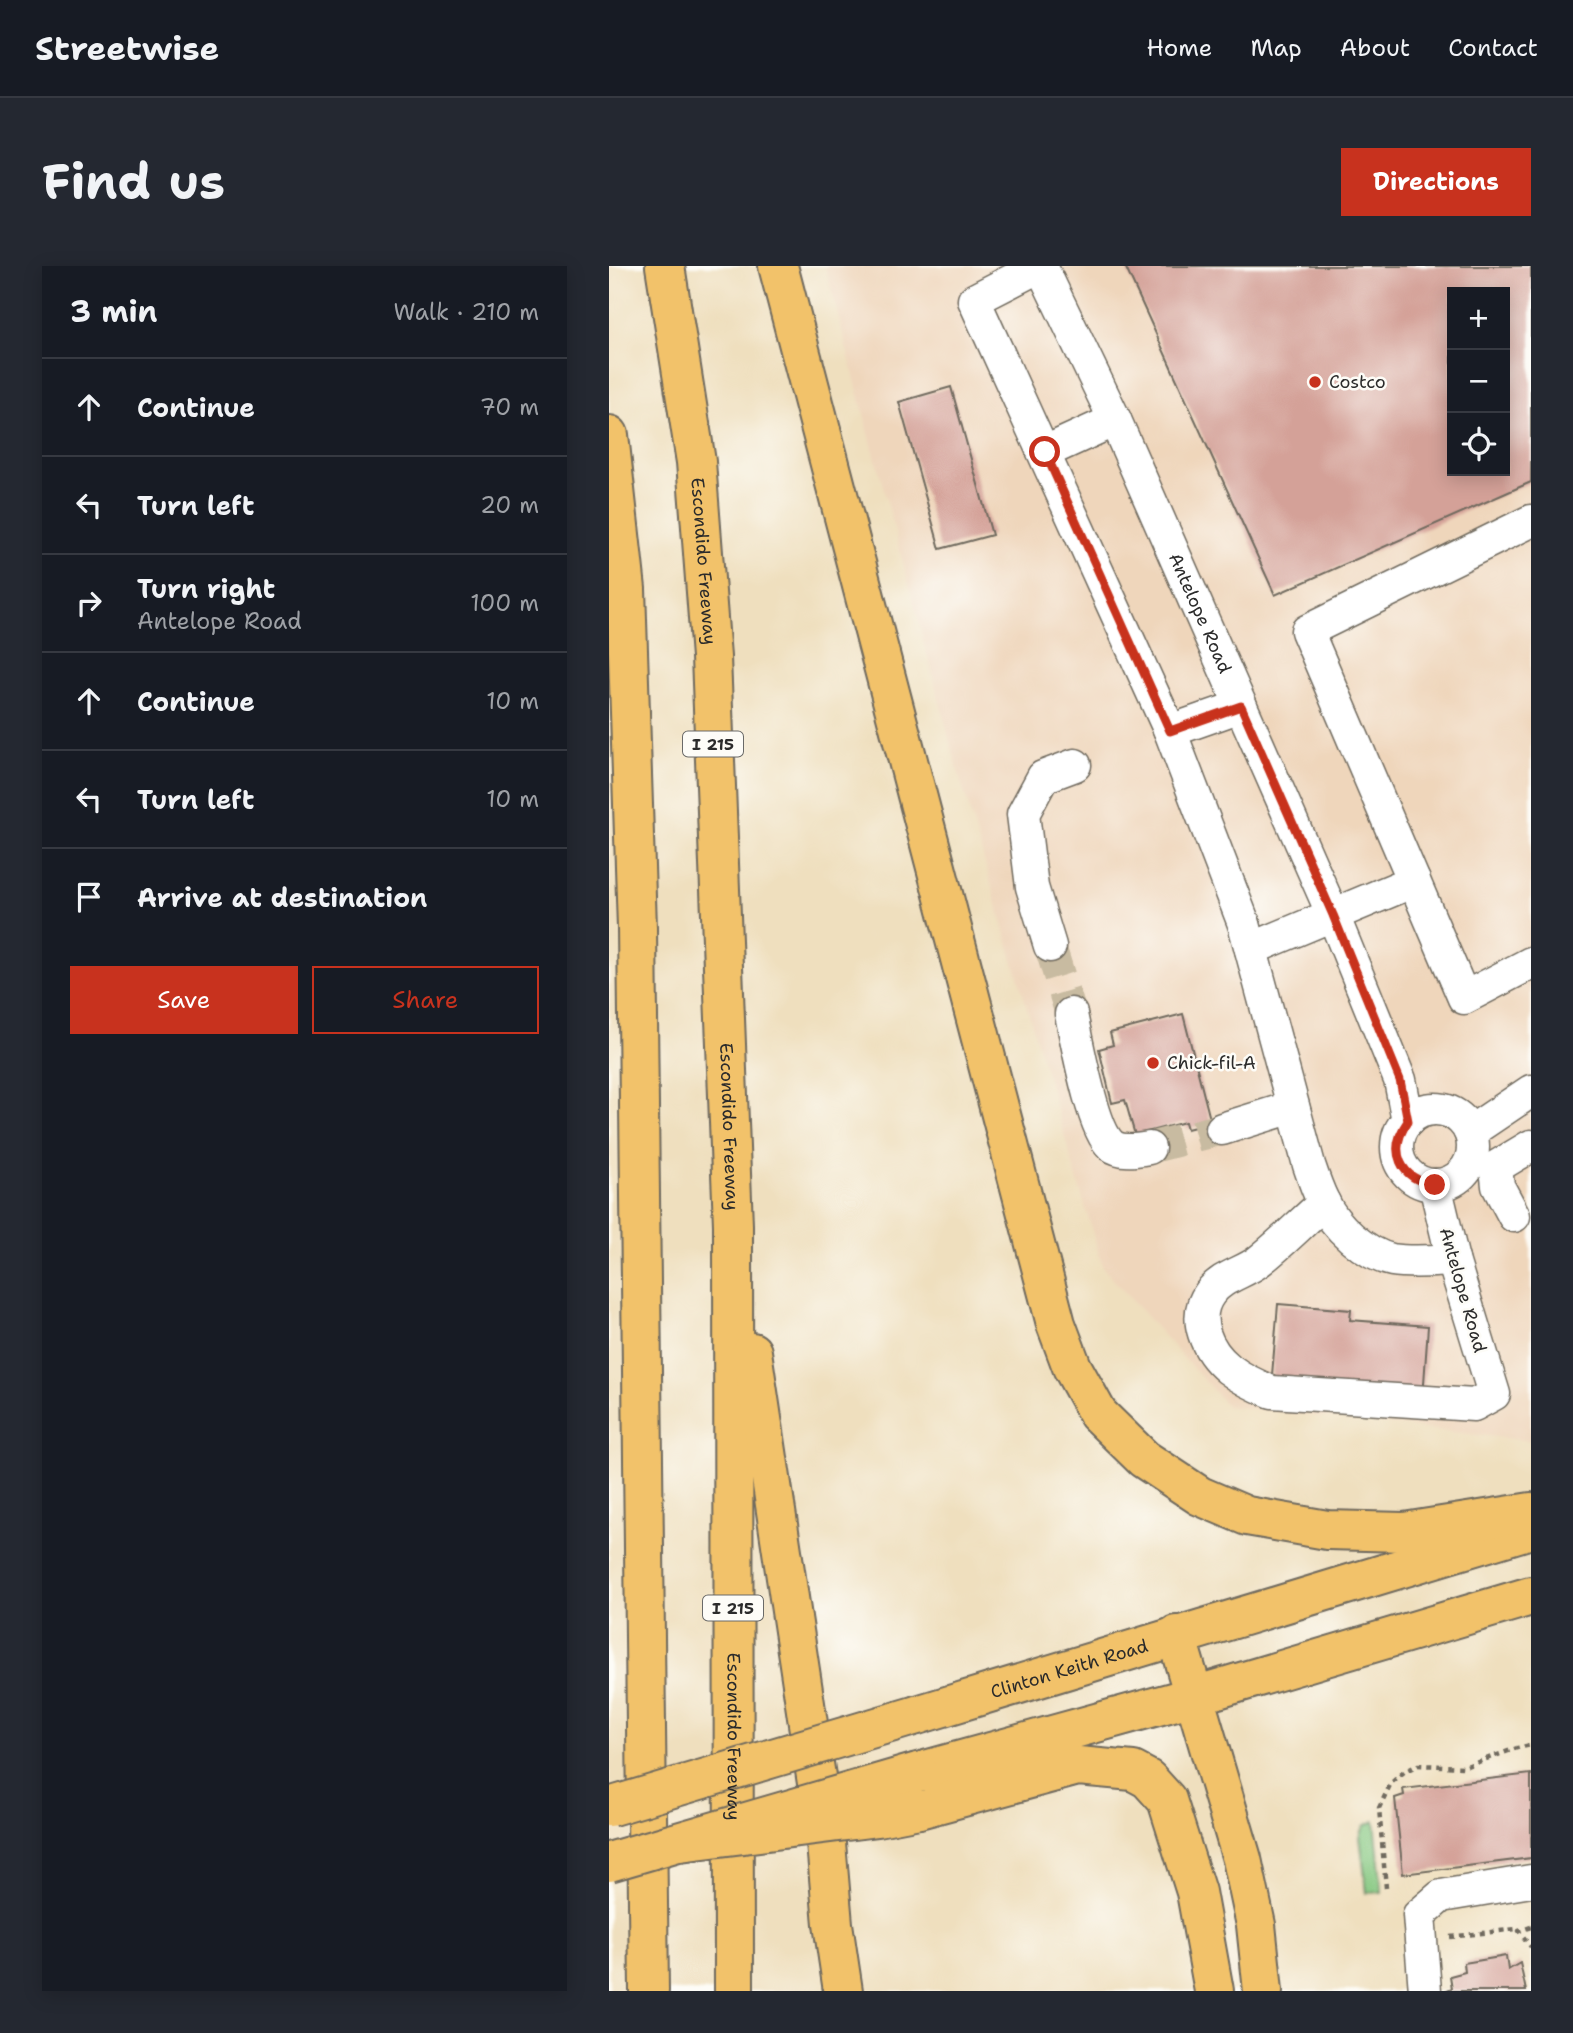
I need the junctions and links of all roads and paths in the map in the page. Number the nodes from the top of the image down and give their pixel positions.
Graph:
1 (665, 266) edge
2 (778, 266) edge
3 (1041, 266) edge
4 (1115, 420) junction
5 (609, 435) edge
6 (1045, 452) junction
7 (1531, 521) edge
8 (1241, 706) junction
9 (1170, 731) junction
10 (1075, 765) dead end
11 (1414, 881) junction
12 (1333, 915) junction
13 (1050, 946) tunnel mouth
14 (1251, 949) junction
15 (1531, 963) edge
16 (1071, 1014) tunnel mouth
17 (1531, 1091) edge
18 (1293, 1107) junction
19 (1408, 1121) junction
20 (1222, 1129) tunnel mouth
21 (1470, 1132) junction
22 (1531, 1146) edge
23 (1149, 1148) tunnel mouth
24 (1531, 1165) edge
25 (1435, 1185) junction
26 (1498, 1186) junction
27 (1324, 1203) junction
28 (1514, 1216) dead end
29 (733, 1225) junction
30 (1453, 1260) junction
31 (1531, 1512) edge
32 (1531, 1529) edge
33 (1531, 1596) edge
34 (1176, 1635) junction
35 (1194, 1696) junction
36 (1531, 1745) edge
37 (919, 1790) junction
38 (609, 1807) edge
39 (609, 1863) edge
40 (1531, 1881) edge
41 (1386, 1888) dead end
42 (1531, 1927) edge
43 (1519, 1931) junction
44 (1449, 1937) dead end
45 (1531, 1947) edge
46 (649, 1991) edge
47 (734, 1991) edge
48 (843, 1991) edge
49 (1214, 1991) edge
50 (1263, 1991) edge
51 (1425, 1991) edge

1 - 29 main road, Escondido Freeway / I 215
2 - 31 main road
3 - 4 street, Antelope Road
3 - 6 street
4 - 6 street
4 - 8 street, Antelope Road
5 - 46 main road
6 - 9 street
7 - 11 street
8 - 9 street
8 - 12 street, Antelope Road
9 - 14 street
10 - 13 street
11 - 12 street
11 - 15 street
12 - 14 street
12 - 19 street, Antelope Road
14 - 18 street
16 - 23 street
17 - 21 street
18 - 20 street
18 - 27 street
19 - 21 street
19 - 25 street
21 - 25 street
22 - 26 street
24 - 26 street
25 - 30 street, Antelope Road
26 - 28 street
27 - 30 street
27 - 30 street, Antelope Road
29 - 47 main road, Escondido Freeway / I 215
29 - 48 main road
32 - 34 main road, Clinton Keith Road
33 - 35 main road
34 - 35 main road
34 - 38 main road, Clinton Keith Road, bridge
35 - 37 main road
35 - 50 main road
36 - 41 path
37 - 39 main road, bridge
37 - 49 main road
40 - 51 street
42 - 43 path
43 - 44 path
43 - 45 path

